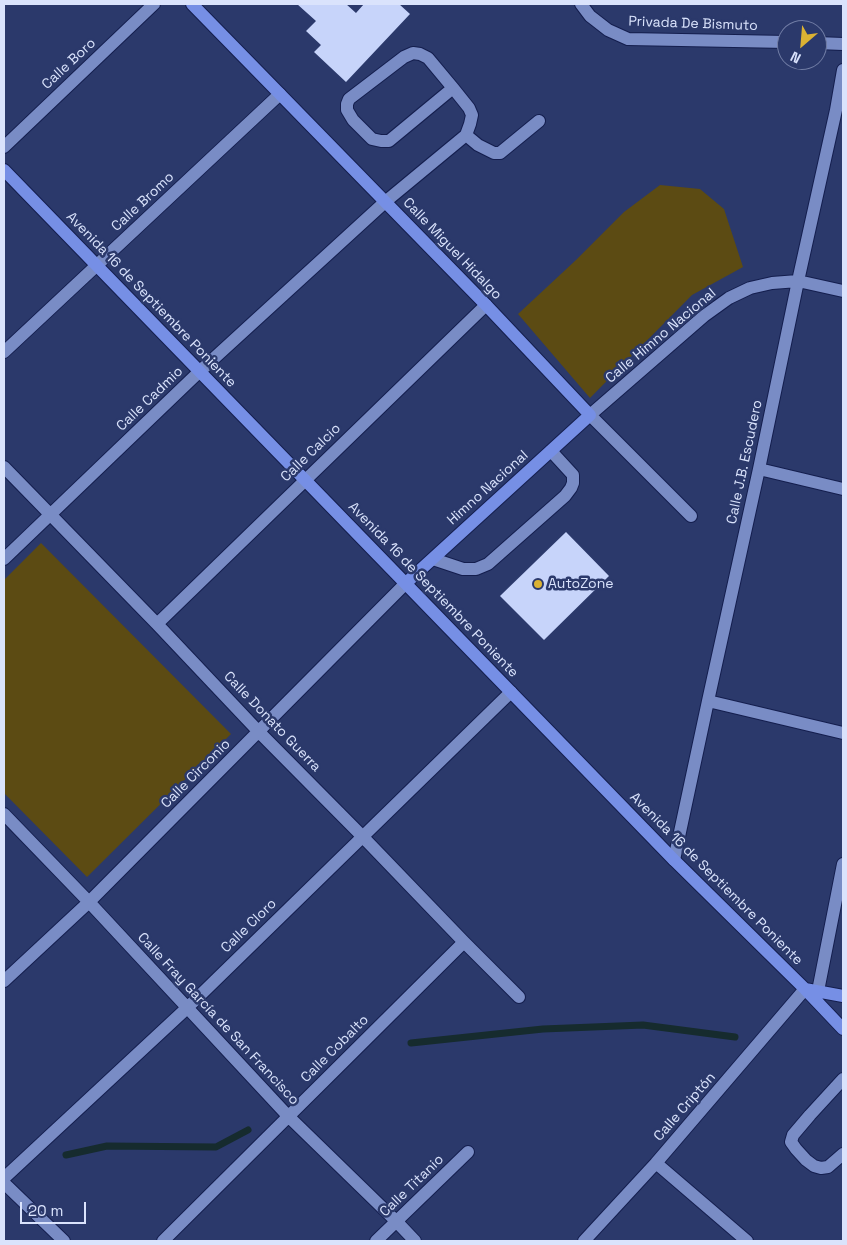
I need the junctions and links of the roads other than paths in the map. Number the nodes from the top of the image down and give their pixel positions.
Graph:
1 (154, 4) edge
2 (192, 4) edge
3 (581, 4) edge
4 (777, 42) edge
5 (827, 43) edge
6 (843, 44) edge
7 (843, 70) edge
8 (453, 88) junction
9 (280, 94) junction
10 (840, 111) edge
11 (539, 121) dead end
12 (466, 135) junction
13 (4, 146) edge
14 (4, 170) edge
15 (385, 202) junction
16 (97, 266) junction
17 (798, 281) junction
18 (843, 291) edge
19 (486, 305) junction
20 (4, 352) edge
21 (199, 372) junction
22 (590, 415) junction
23 (551, 451) junction
24 (4, 467) edge
25 (759, 469) junction
26 (305, 480) junction
27 (843, 489) edge
28 (50, 515) junction
29 (691, 516) dead end
30 (433, 558) junction
31 (4, 559) edge
32 (406, 583) junction
33 (157, 624) junction
34 (511, 692) junction
35 (708, 702) junction
36 (259, 732) junction
37 (843, 734) edge
38 (4, 814) edge
39 (362, 836) junction
40 (674, 860) junction
41 (843, 864) edge
42 (89, 902) junction
43 (464, 942) junction
44 (4, 981) edge
45 (812, 990) junction
46 (843, 996) edge
47 (519, 997) dead end
48 (187, 1008) junction
49 (843, 1029) edge
50 (843, 1079) edge
51 (288, 1116) junction
52 (468, 1152) dead end
53 (843, 1154) edge
54 (656, 1163) junction
55 (4, 1178) edge
56 (4, 1183) edge
57 (396, 1221) junction
58 (64, 1241) edge
59 (163, 1241) edge
60 (376, 1241) edge
61 (415, 1241) edge
62 (584, 1241) edge
63 (747, 1241) edge

1 - 13 street, Calle Boro
2 - 9 main road, Calle Miguel Hidalgo
3 - 4 street, Privada De Bismuto
5 - 6 street
7 - 10 street, Calle J.B. Escudero
8 - 8 street
8 - 12 street
9 - 15 main road, Calle Miguel Hidalgo
9 - 16 street, Calle Bromo
10 - 17 street, Calle J.B. Escudero
11 - 12 street
12 - 15 street, Calle Cadmio
14 - 16 main road, Avenida 16 de Septiembre Poniente
15 - 19 main road, Calle Miguel Hidalgo
15 - 21 street, Calle Cadmio
16 - 20 street, Calle Bromo
16 - 21 main road, Avenida 16 de Septiembre Poniente
17 - 18 street, Calle Himno Nacional
17 - 22 street, Calle Himno Nacional
17 - 25 street, Calle J.B. Escudero
19 - 22 main road, Calle Miguel Hidalgo
19 - 26 street, Calle Calcio
21 - 26 main road, Avenida 16 de Septiembre Poniente
21 - 28 street, Calle Cadmio
22 - 23 main road, Himno Nacional
22 - 29 street, Calle Miguel Hidalgo
23 - 30 main road, Himno Nacional
23 - 30 street
24 - 28 street, Calle Donato Guerra
25 - 27 street
25 - 35 street, Calle J.B. Escudero
26 - 32 main road, Avenida 16 de Septiembre Poniente
26 - 33 street, Calle Calcio
28 - 31 street, Calle Cadmio
28 - 33 street, Calle Donato Guerra
30 - 32 main road, Himno Nacional
32 - 34 main road, Avenida 16 de Septiembre Poniente
32 - 36 street, Calle Circonio
33 - 36 street, Calle Donato Guerra
34 - 39 street, Calle Cloro
34 - 40 main road, Avenida 16 de Septiembre Poniente
35 - 37 street
35 - 40 street, Calle J.B. Escudero
36 - 39 street, Calle Donato Guerra
36 - 42 street, Calle Circonio
38 - 42 street, Calle Fray García de San Francisco
39 - 43 street, Calle Donato Guerra
39 - 48 street, Calle Cloro
40 - 45 main road, Avenida 16 de Septiembre Poniente
41 - 45 street
42 - 44 street, Calle Circonio
42 - 48 street, Calle Fray García de San Francisco
43 - 47 street, Calle Donato Guerra
43 - 51 street, Calle Cobalto
45 - 46 main road
45 - 49 main road, Avenida 16 de Septiembre Poniente
45 - 54 street, Calle Criptón
48 - 51 street, Calle Fray García de San Francisco
48 - 55 street, Calle Cloro
50 - 53 street
51 - 57 street, Calle Fray García de San Francisco
51 - 59 street, Calle Cobalto
52 - 57 street, Calle Titanio
54 - 62 street, Calle Criptón
54 - 63 street
56 - 58 street
57 - 60 street, Calle Titanio
57 - 61 street, Calle Fray García de San Francisco

